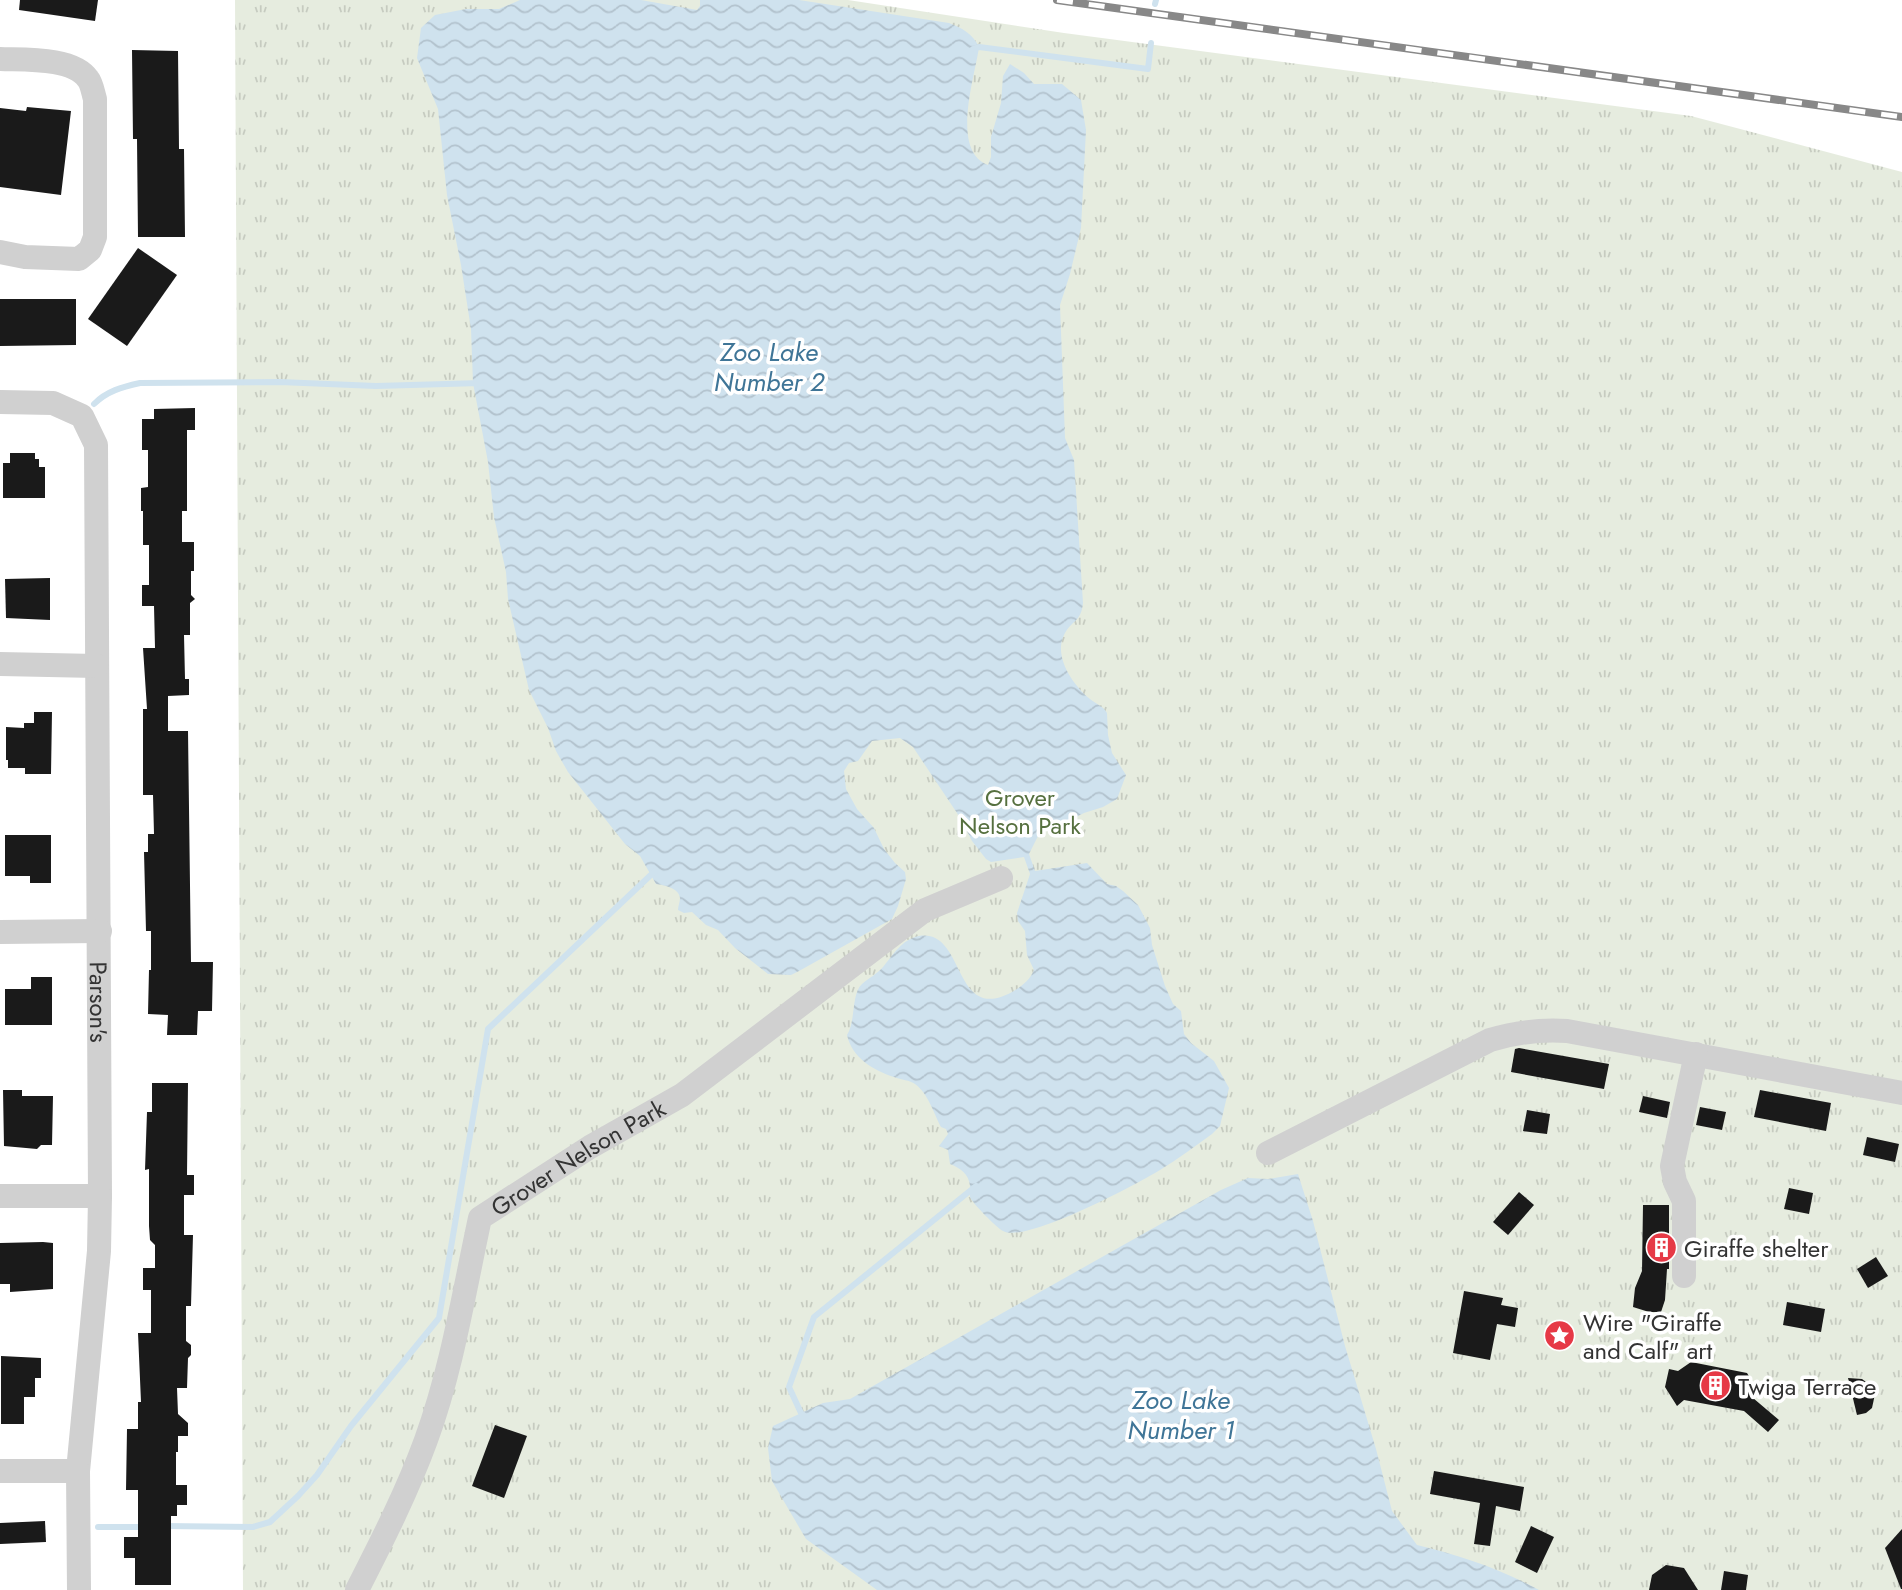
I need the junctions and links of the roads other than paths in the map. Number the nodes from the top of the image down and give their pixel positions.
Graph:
1 (0, 59) edge
2 (0, 252) edge
3 (0, 402) edge
4 (0, 664) edge
5 (97, 666) junction
6 (1001, 878) dead end
7 (100, 931) junction
8 (0, 932) edge
9 (1696, 1054) junction
10 (1902, 1093) edge
11 (1268, 1153) dead end
12 (0, 1196) edge
13 (100, 1196) junction
14 (1684, 1276) dead end
15 (0, 1471) edge
16 (78, 1471) junction
17 (79, 1590) edge
18 (357, 1590) edge

1 - 2 street
3 - 5 street, Parson's
4 - 5 street
5 - 7 street, Parson's
6 - 18 street, Grover Nelson Park
7 - 8 street
7 - 13 street, Parson's
9 - 10 street
9 - 11 street
9 - 14 street
12 - 13 street
13 - 16 street, Parson's
15 - 16 street
16 - 17 street, Parson's

